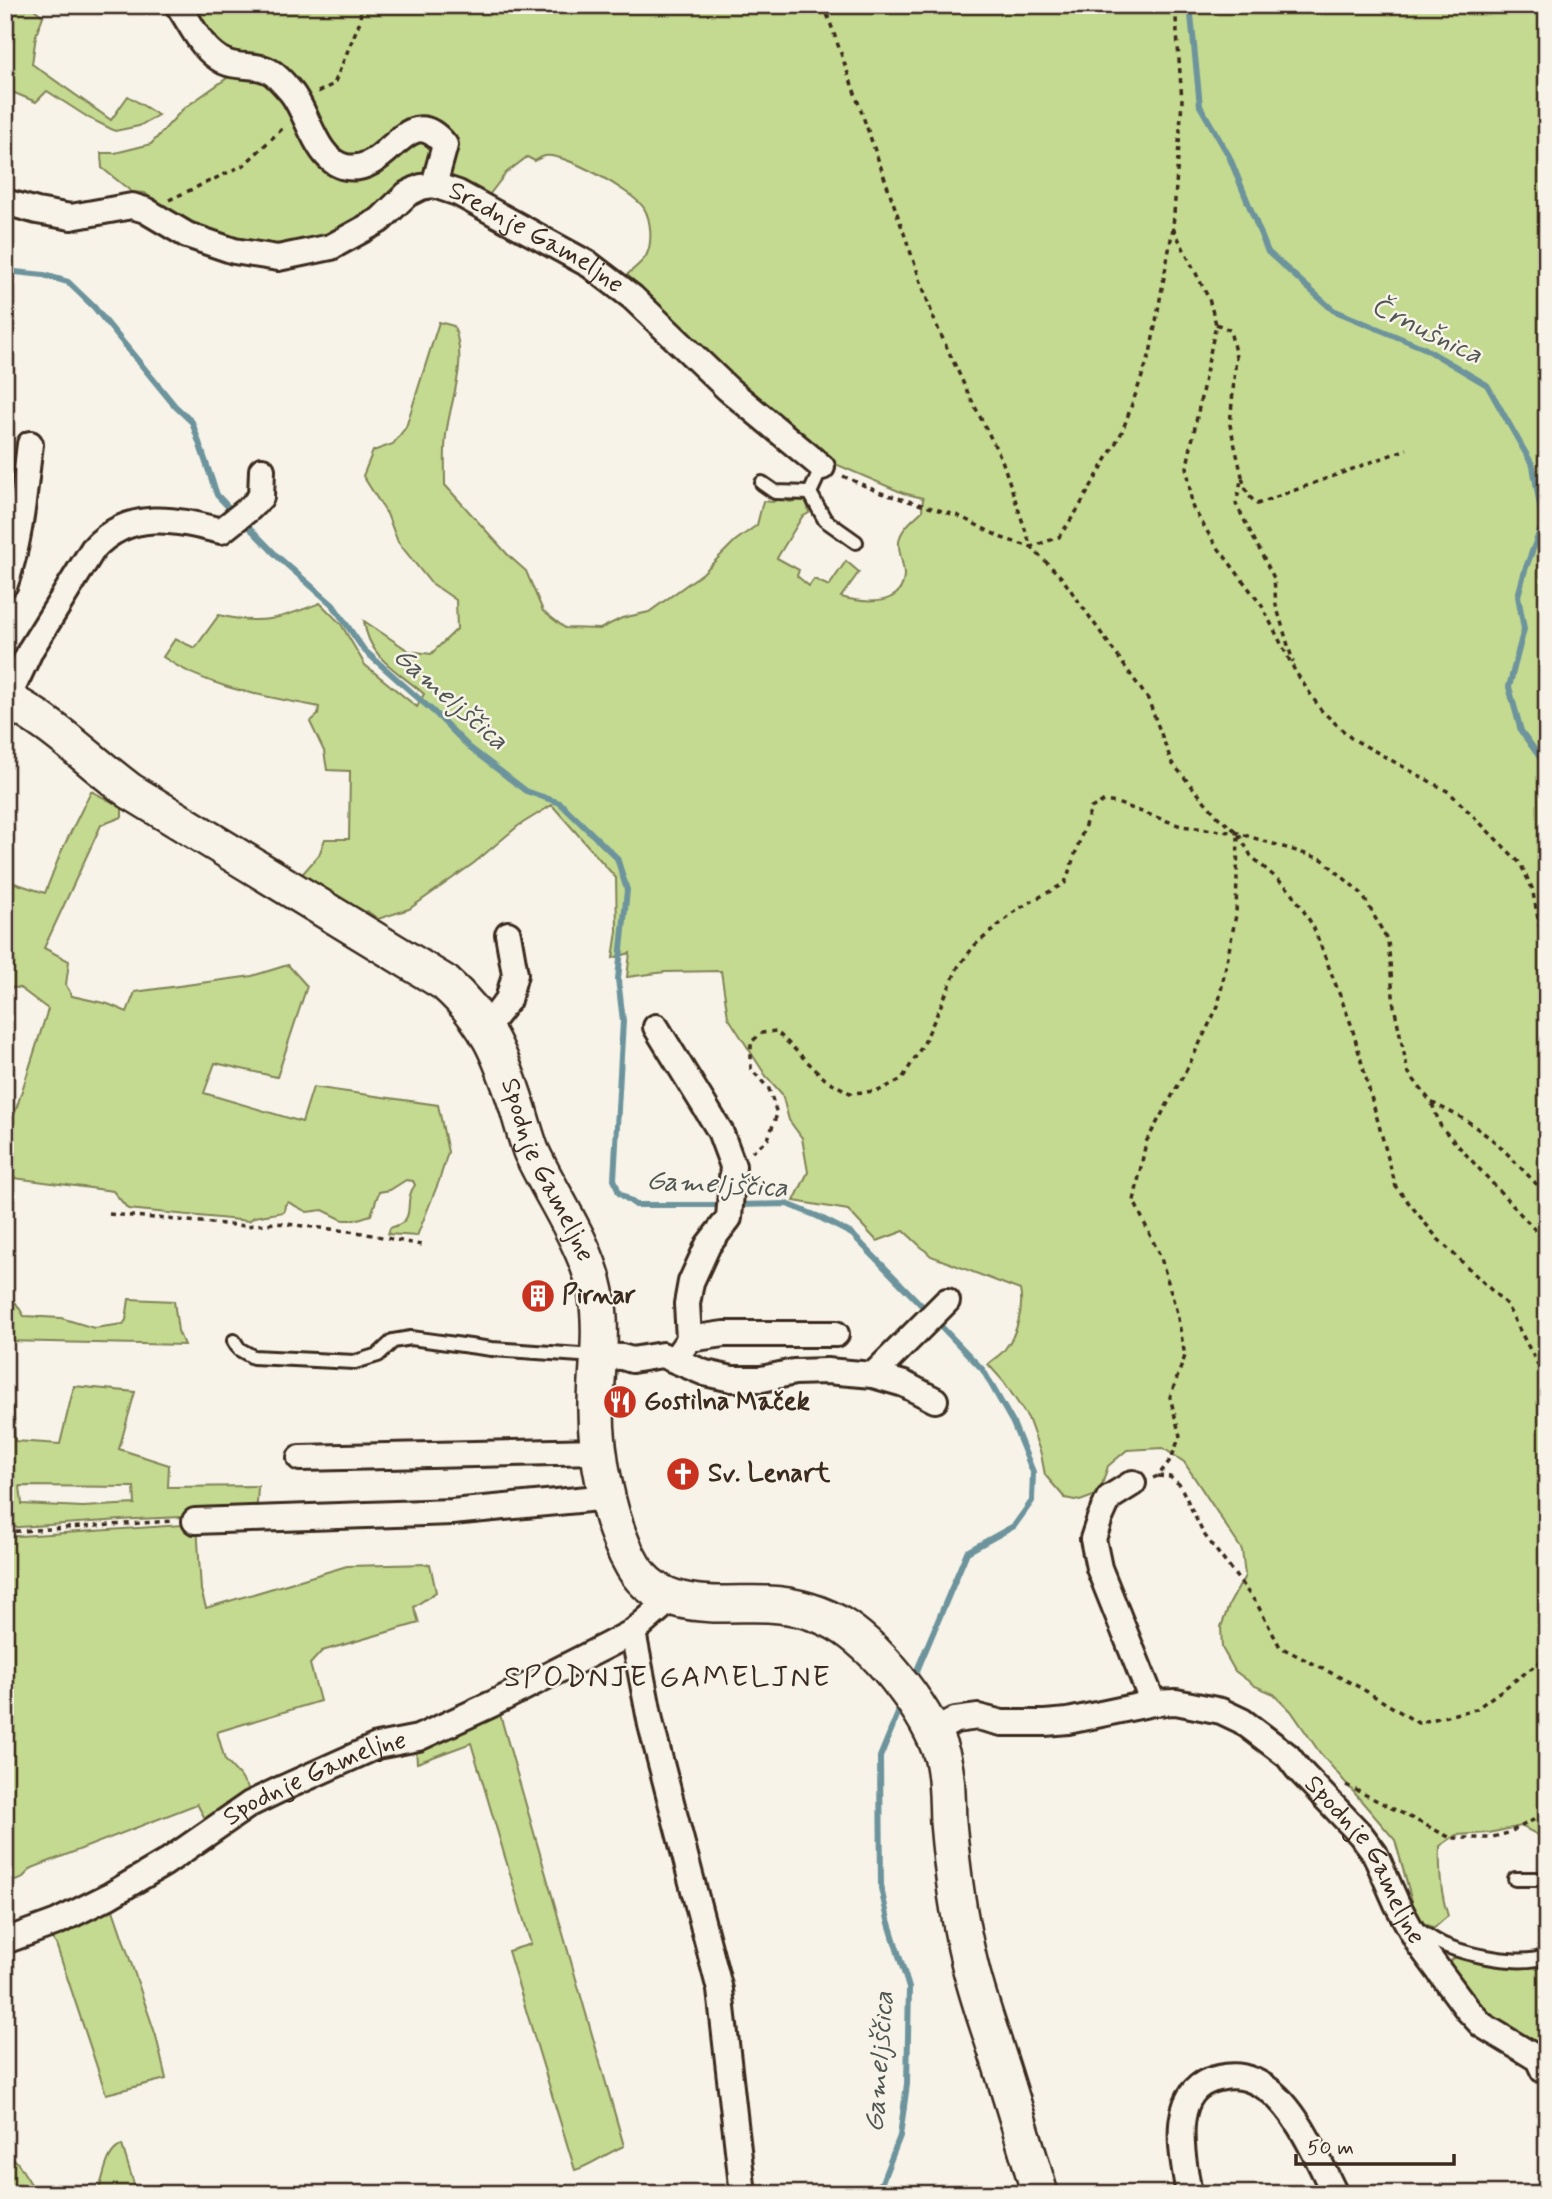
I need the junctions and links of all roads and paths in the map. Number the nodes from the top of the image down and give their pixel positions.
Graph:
1 (178, 5) edge
2 (360, 5) edge
3 (824, 5) edge
4 (1175, 5) edge
5 (297, 102) junction
6 (435, 185) junction
7 (5, 202) edge
8 (145, 210) junction
9 (1173, 228) junction
10 (1216, 324) junction
11 (30, 444) dead end
12 (1408, 449) dead end
13 (822, 467) junction
14 (262, 470) dead end
15 (1241, 476) junction
16 (762, 484) dead end
17 (810, 493) junction
18 (856, 542) dead end
19 (1031, 547) junction
20 (5, 584) edge
21 (1295, 671) junction
22 (6, 699) edge
23 (1238, 834) junction
24 (508, 934) dead end
25 (1547, 964) edge
26 (486, 1027) junction
27 (656, 1027) dead end
28 (1431, 1102) junction
29 (733, 1166) junction
30 (1547, 1195) edge
31 (109, 1214) dead end
32 (1547, 1243) edge
33 (426, 1246) dead end
34 (943, 1304) dead end
35 (836, 1335) dead end
36 (234, 1341) dead end
37 (682, 1349) junction
38 (599, 1356) junction
39 (873, 1375) junction
40 (1547, 1382) edge
41 (935, 1400) dead end
42 (598, 1451) junction
43 (300, 1458) dead end
44 (1158, 1476) junction
45 (1133, 1483) joint
46 (609, 1497) junction
47 (195, 1521) joint
48 (5, 1532) edge
49 (672, 1598) junction
50 (633, 1632) junction
51 (1547, 1657) edge
52 (1153, 1703) junction
53 (926, 1724) junction
54 (1346, 1785) dead end
55 (1547, 1813) edge
56 (1516, 1879) dead end
57 (1547, 1879) edge
58 (1407, 1922) junction
59 (5, 1941) edge
60 (1547, 1956) edge
61 (1543, 2070) dead end
62 (743, 2194) edge
63 (1040, 2194) edge
64 (1189, 2194) edge
65 (1335, 2194) edge

1 - 5 street
2 - 5 path
3 - 19 path
4 - 9 path
5 - 6 street
5 - 8 path
6 - 8 street, Srednje Gameljne
6 - 13 street, Srednje Gameljne
7 - 8 street, Srednje Gameljne
9 - 10 path
9 - 19 path
10 - 15 path
10 - 21 path
11 - 20 street
12 - 15 path
13 - 17 lane
13 - 19 path
14 - 22 street
15 - 21 path
16 - 17 lane
17 - 18 lane
19 - 23 path
21 - 25 path
22 - 26 street, Spodnje Gameljne
23 - 28 path
23 - 29 path
23 - 40 path
23 - 44 path
24 - 26 street
26 - 38 street, Spodnje Gameljne
27 - 29 street
28 - 30 path
28 - 32 path
29 - 37 street
31 - 33 path
34 - 39 street
35 - 37 street
36 - 38 lane
37 - 38 street
37 - 39 street
38 - 42 street, Spodnje Gameljne
39 - 41 street
42 - 43 street
42 - 46 street, Spodnje Gameljne
44 - 45 path
44 - 51 path
45 - 52 street
46 - 47 street
46 - 49 street, Spodnje Gameljne
47 - 48 path
49 - 50 street, Spodnje Gameljne
49 - 53 street, Spodnje Gameljne
50 - 59 street, Spodnje Gameljne
50 - 62 street
52 - 53 street, Spodnje Gameljne
52 - 58 street, Spodnje Gameljne
53 - 63 street, Spodnje Gameljne
54 - 55 path
56 - 57 lane
58 - 60 lane
58 - 61 street, Spodnje Gameljne
64 - 65 street

